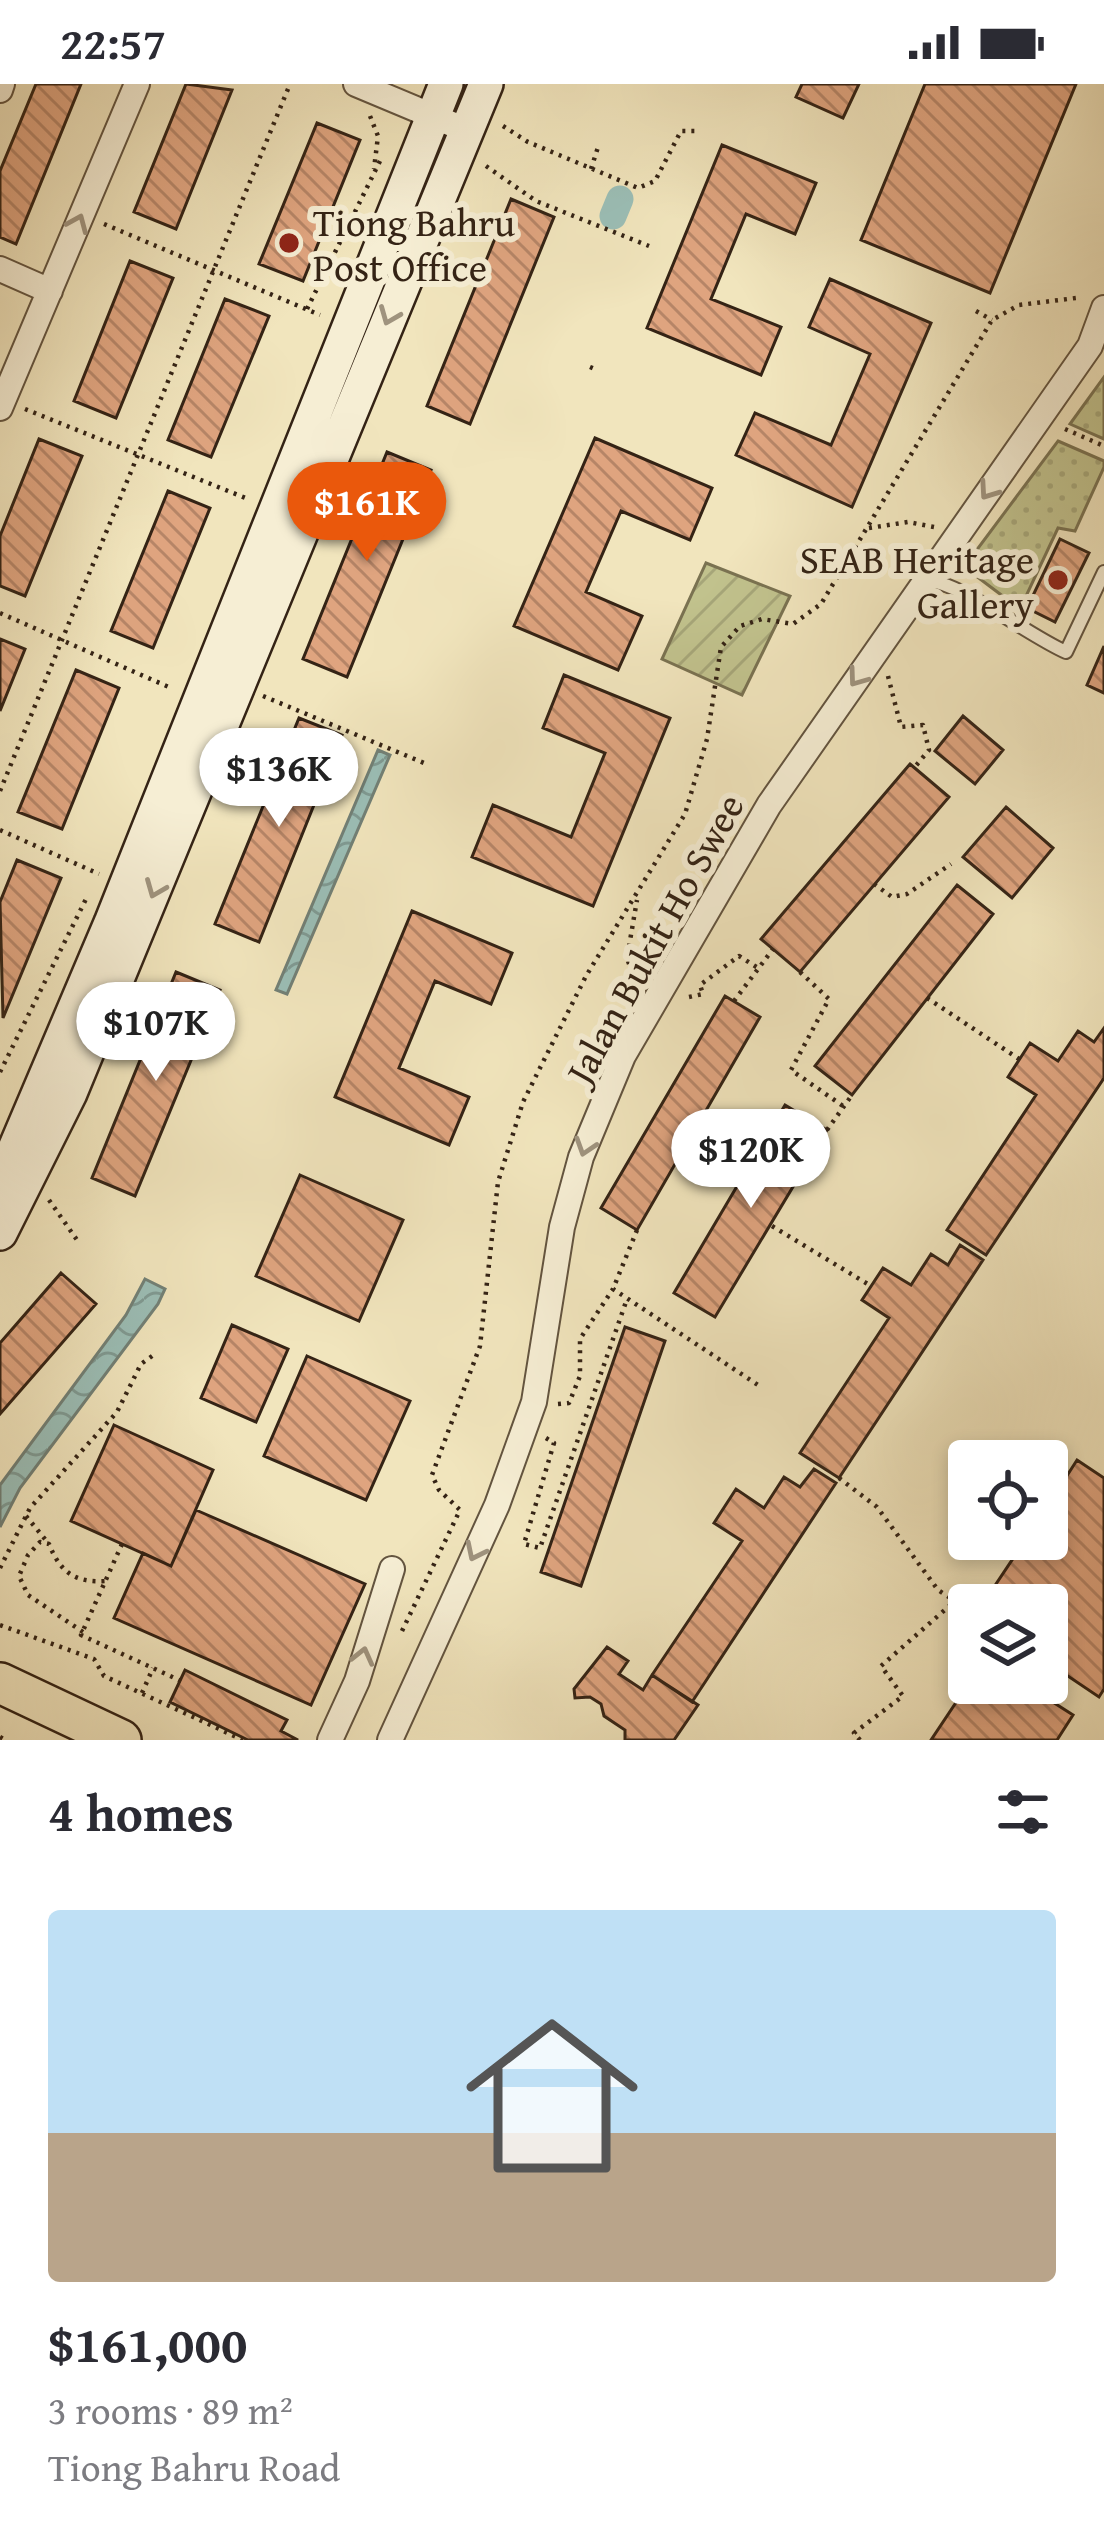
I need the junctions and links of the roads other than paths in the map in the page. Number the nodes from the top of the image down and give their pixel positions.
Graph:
1 (137, 84) edge
2 (446, 84) edge
3 (486, 84) edge
4 (360, 92) edge
5 (434, 116) junction
6 (481, 137) junction
7 (0, 268) edge
8 (50, 291) junction
9 (1104, 308) edge
10 (2, 404) edge
11 (1104, 572) edge
12 (925, 580) junction
13 (0, 1184) edge
14 (0, 1233) edge
15 (392, 1569) dead end
16 (0, 1683) edge
17 (392, 1735) edge
18 (121, 1740) edge
19 (330, 1740) edge

8 -> 1 street
2 - 5 main road
3 - 6 main road
4 - 5 street
5 - 6 street
5 - 13 main road
6 -> 14 main road
7 - 8 street
8 - 10 street
9 -> 12 street, Jalan Bukit Ho Swee
11 - 12 lane
12 -> 17 street, Jalan Bukit Ho Swee
19 -> 15 street
16 - 18 main road

